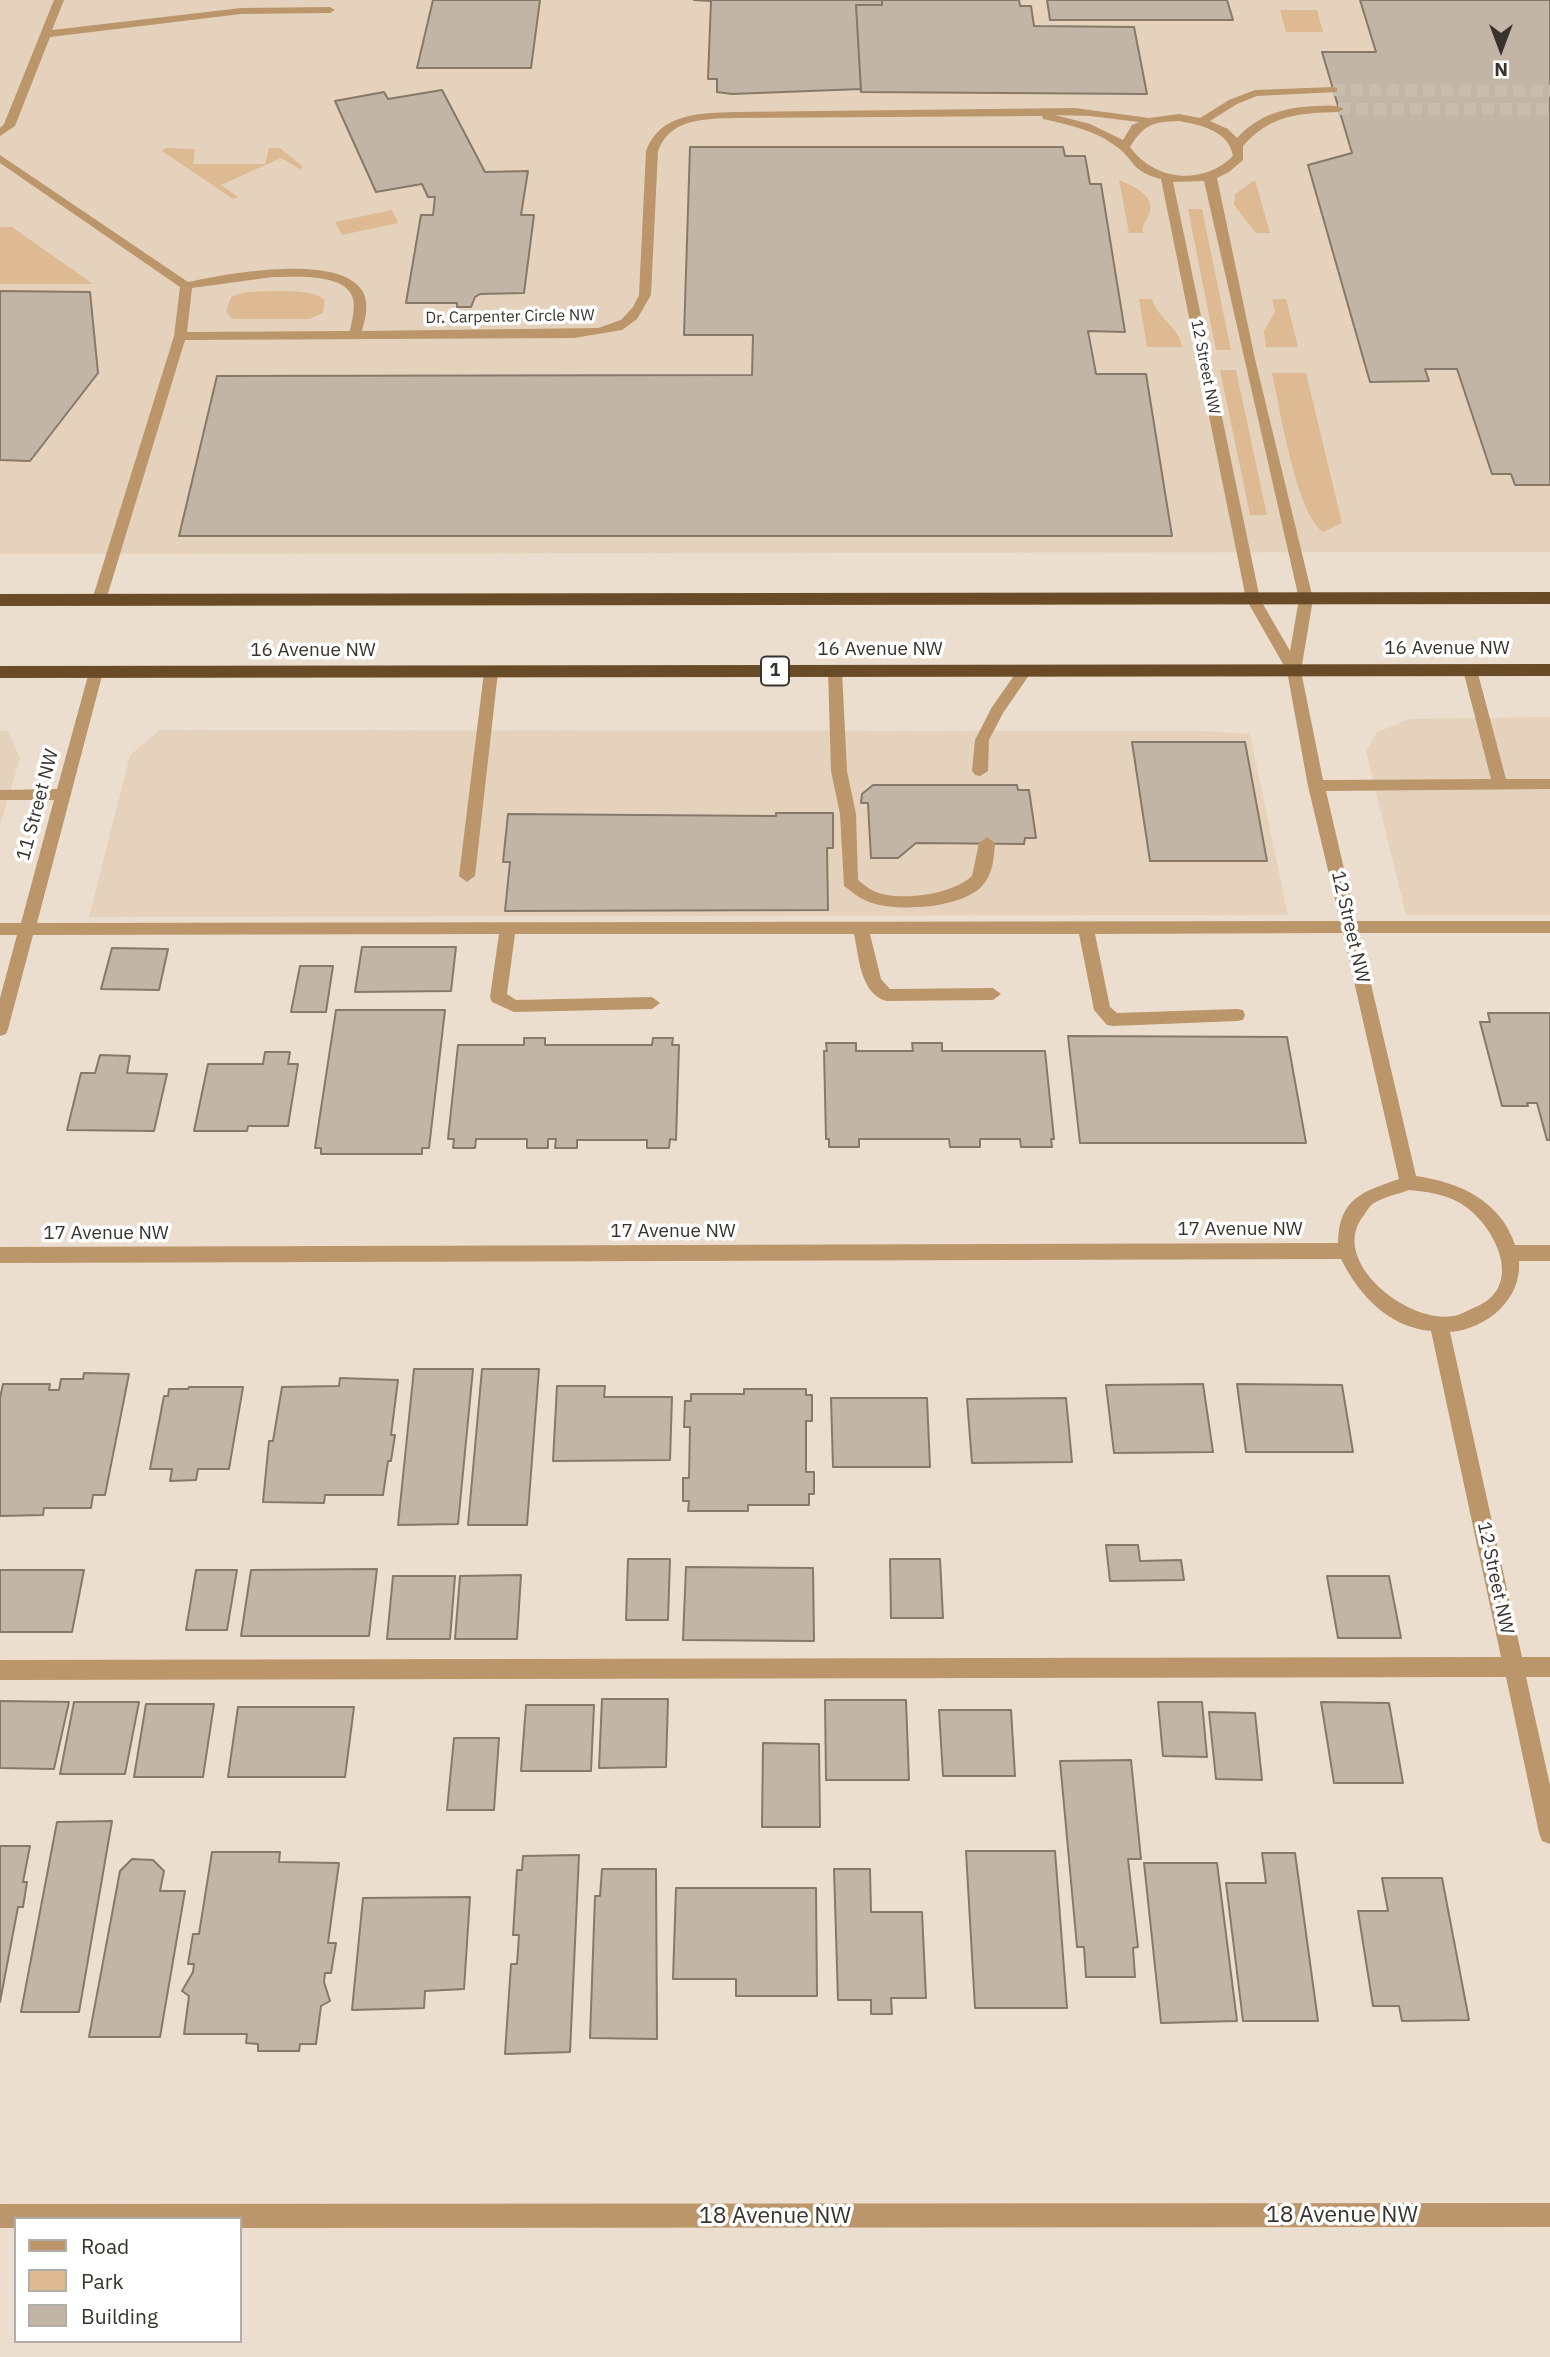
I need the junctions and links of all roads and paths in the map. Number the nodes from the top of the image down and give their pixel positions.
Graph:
1 (59, 0) edge
2 (330, 10) dead end
3 (47, 34) junction
4 (1333, 90) tunnel mouth
5 (1338, 109) tunnel mouth
6 (1030, 114) junction
7 (1149, 121) junction
8 (1203, 121) junction
9 (0, 133) edge
10 (1238, 144) junction
11 (1125, 146) junction
12 (0, 158) edge
13 (1211, 176) junction
14 (1166, 177) junction
15 (186, 286) junction
16 (355, 335) junction
17 (180, 336) junction
18 (1550, 598) edge
19 (1253, 599) junction
20 (1306, 599) junction
21 (0, 600) edge
22 (99, 600) junction
23 (1470, 670) junction
24 (1550, 670) edge
25 (835, 671) junction
26 (1025, 671) junction
27 (1294, 671) junction
28 (96, 672) junction
29 (491, 672) junction
30 (0, 673) edge
31 (980, 771) dead end
32 (1500, 784) junction
33 (1550, 785) edge
34 (1315, 786) junction
35 (62, 794) junction
36 (0, 795) edge
37 (986, 843) dead end
38 (467, 876) dead end
39 (1550, 927) edge
40 (508, 928) junction
41 (862, 928) junction
42 (1086, 928) junction
43 (0, 929) edge
44 (27, 929) junction
45 (1350, 929) junction
46 (993, 994) dead end
47 (652, 1003) dead end
48 (1237, 1015) dead end
49 (0, 1029) edge
50 (1409, 1183) junction
51 (1345, 1251) junction
52 (1511, 1253) junction
53 (1550, 1253) edge
54 (0, 1255) edge
55 (1440, 1324) junction
56 (1514, 1667) junction
57 (1550, 1667) edge
58 (0, 1670) edge
59 (1550, 1833) edge
60 (1550, 2215) edge
61 (0, 2217) edge

1 - 3 street
2 - 3 street
3 - 9 street
4 - 8 street
5 - 10 street
6 - 7 street
6 - 11 street
6 - 16 street, Dr. Carpenter Circle NW
7 - 8 street
7 - 11 street
8 - 10 street
10 - 13 street
11 - 14 street
12 - 15 street
13 - 14 street
13 - 20 street, 12 Street NW
14 - 19 street, 12 Street NW
15 - 16 street
15 - 17 street
16 - 17 street, Dr. Carpenter Circle NW
17 - 22 street
18 - 20 highway
19 - 20 highway
19 - 22 highway
19 - 27 street, 12 Street NW
20 - 27 street, 12 Street NW
21 - 22 highway
23 - 24 highway, 16 Avenue NW / 1
23 - 27 highway, 16 Avenue NW / 1
23 - 32 street
25 - 26 highway, 16 Avenue NW / 1
25 - 29 highway, 16 Avenue NW / 1
25 - 37 street
26 - 27 highway, 16 Avenue NW / 1
26 - 31 street
27 - 34 street, 12 Street NW
28 - 29 highway, 16 Avenue NW / 1
28 - 30 highway, 16 Avenue NW / 1
28 - 35 street, 11 Street NW
29 - 38 street
32 - 33 street
32 - 34 street
34 - 45 street, 12 Street NW
35 - 36 street
35 - 44 street, 11 Street NW
39 - 45 street
40 - 41 street
40 - 44 street
40 - 47 street
41 - 42 street
41 - 46 street
42 - 45 street
42 - 48 street
43 - 44 street
44 - 49 street, 11 Street NW
45 - 50 street, 12 Street NW
50 - 51 street
50 - 52 street
51 - 54 street, 17 Avenue NW
51 - 55 street
52 - 53 street
52 - 55 street
55 - 56 street, 12 Street NW
56 - 57 street
56 - 58 street
56 - 59 street, 12 Street NW
60 - 61 street, 18 Avenue NW

